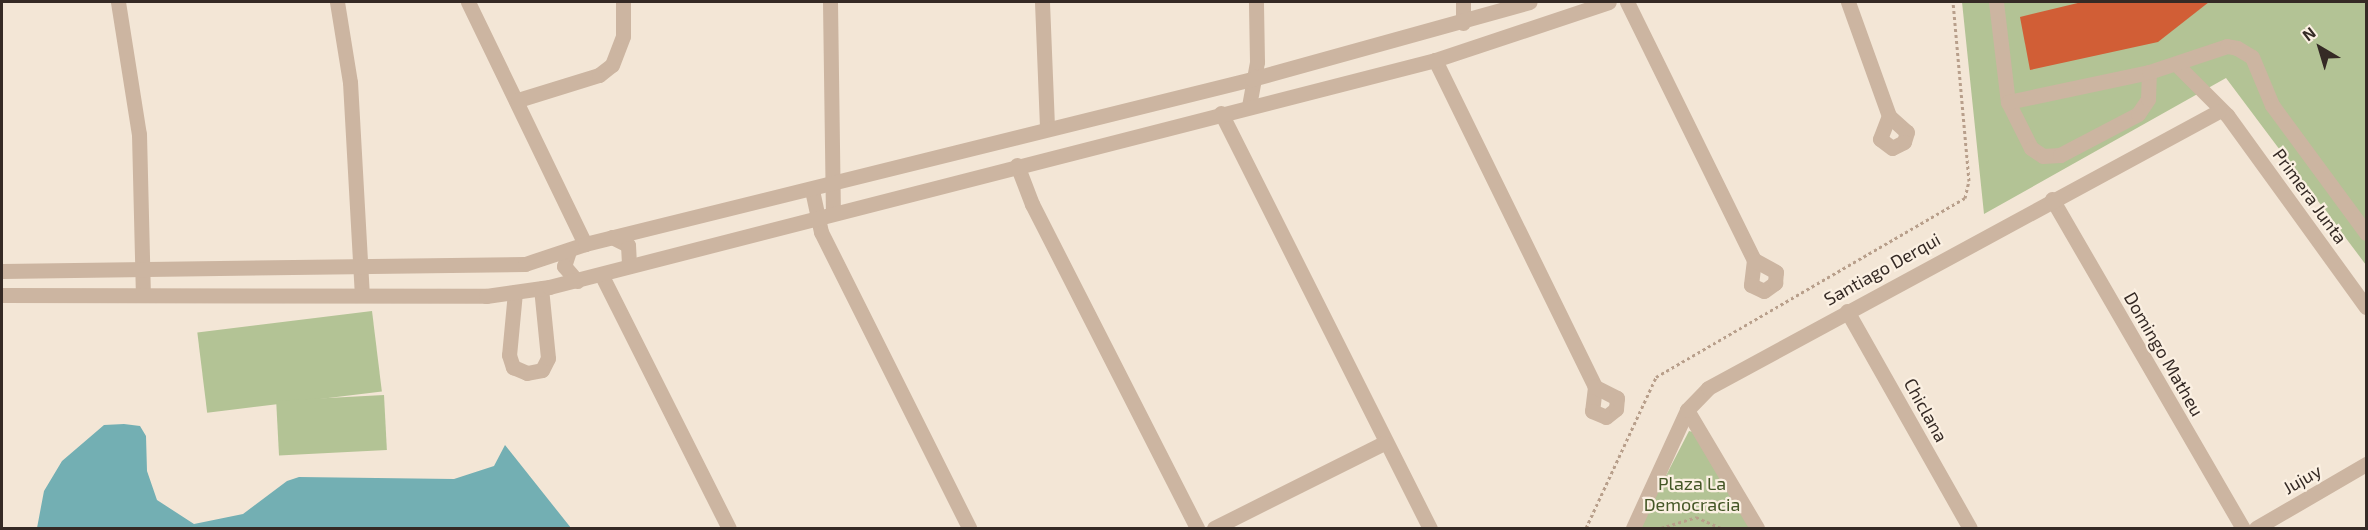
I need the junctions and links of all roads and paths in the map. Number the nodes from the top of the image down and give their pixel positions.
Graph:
1 (118, 2) edge
2 (337, 2) edge
3 (468, 2) edge
4 (623, 2) edge
5 (830, 2) edge
6 (1042, 2) edge
7 (1256, 2) edge
8 (1463, 2) edge
9 (1529, 2) edge
10 (1609, 2) edge
11 (1627, 2) edge
12 (1848, 2) edge
13 (1953, 2) edge
14 (1996, 2) edge
15 (1468, 21) junction
16 (1442, 29) junction
17 (1482, 44) junction
18 (1442, 57) junction
19 (2176, 65) junction
20 (2149, 72) junction
21 (1252, 79) junction
22 (518, 100) junction
23 (2008, 102) junction
24 (1249, 106) junction
25 (2218, 111) junction
26 (1221, 113) junction
27 (1889, 116) dead end
28 (1052, 127) junction
29 (1023, 135) junction
30 (1064, 153) junction
31 (1024, 163) junction
32 (829, 186) junction
33 (812, 190) junction
34 (2052, 199) junction
35 (833, 212) junction
36 (817, 216) junction
37 (2367, 232) edge
38 (612, 237) junction
39 (585, 244) junction
40 (569, 250) junction
41 (1754, 260) dead end
42 (630, 266) junction
43 (363, 268) junction
44 (144, 269) junction
45 (2, 271) edge
46 (602, 276) junction
47 (577, 281) junction
48 (541, 288) junction
49 (515, 292) junction
50 (143, 294) junction
51 (2, 295) edge
52 (362, 295) junction
53 (2367, 307) edge
54 (1847, 311) junction
55 (1595, 387) dead end
56 (1687, 410) junction
57 (1384, 443) junction
58 (2367, 464) edge
59 (729, 528) edge
60 (969, 528) edge
61 (1197, 528) edge
62 (1214, 528) edge
63 (1430, 528) edge
64 (1586, 528) edge
65 (1633, 528) edge
66 (1661, 528) edge
67 (1721, 528) edge
68 (1757, 528) edge
69 (1970, 528) edge
70 (2243, 528) edge
71 (2256, 528) edge

1 - 44 street
2 - 43 street
3 - 22 street
4 - 22 street
5 - 32 street
6 - 28 street
7 - 21 street
8 - 15 street
9 - 15 street
10 - 17 street
11 - 41 street
12 - 27 street
13 - 64 path
14 - 23 street
15 - 16 street
15 - 17 street
16 - 18 street
16 - 21 street
17 - 18 street
18 - 24 street
18 - 55 street
19 - 20 street
19 - 25 street, Primera Junta
19 - 37 street
20 - 23 street
20 - 23 street
21 - 24 street
21 - 28 street
22 - 39 street
24 - 26 street
25 - 34 street, Santiago Derqui
25 - 53 street, Primera Junta
26 - 30 street
26 - 57 street
28 - 29 street
28 - 30 street
29 - 31 street
29 - 32 street
30 - 31 street
31 - 35 street
31 - 61 street
32 - 33 street
32 - 35 street
33 - 36 street
33 - 38 street
34 - 54 street, Santiago Derqui
34 - 70 street, Domingo Matheu
35 - 36 street
36 - 42 street
36 - 60 street
38 - 39 street
38 - 42 street
39 - 40 street
40 - 43 street
40 - 47 street
42 - 46 street
43 - 44 street
43 - 52 street
44 - 45 street
44 - 50 street
46 - 47 street
46 - 59 street
47 - 48 street
48 - 49 street
48 - 49 street
49 - 52 street
50 - 51 street
50 - 52 street
54 - 56 street, Santiago Derqui
54 - 69 street, Chiclana
56 - 65 street, Santiago Derqui
56 - 68 street
57 - 62 street
57 - 63 street
58 - 71 street, Jujuy
66 - 67 path

